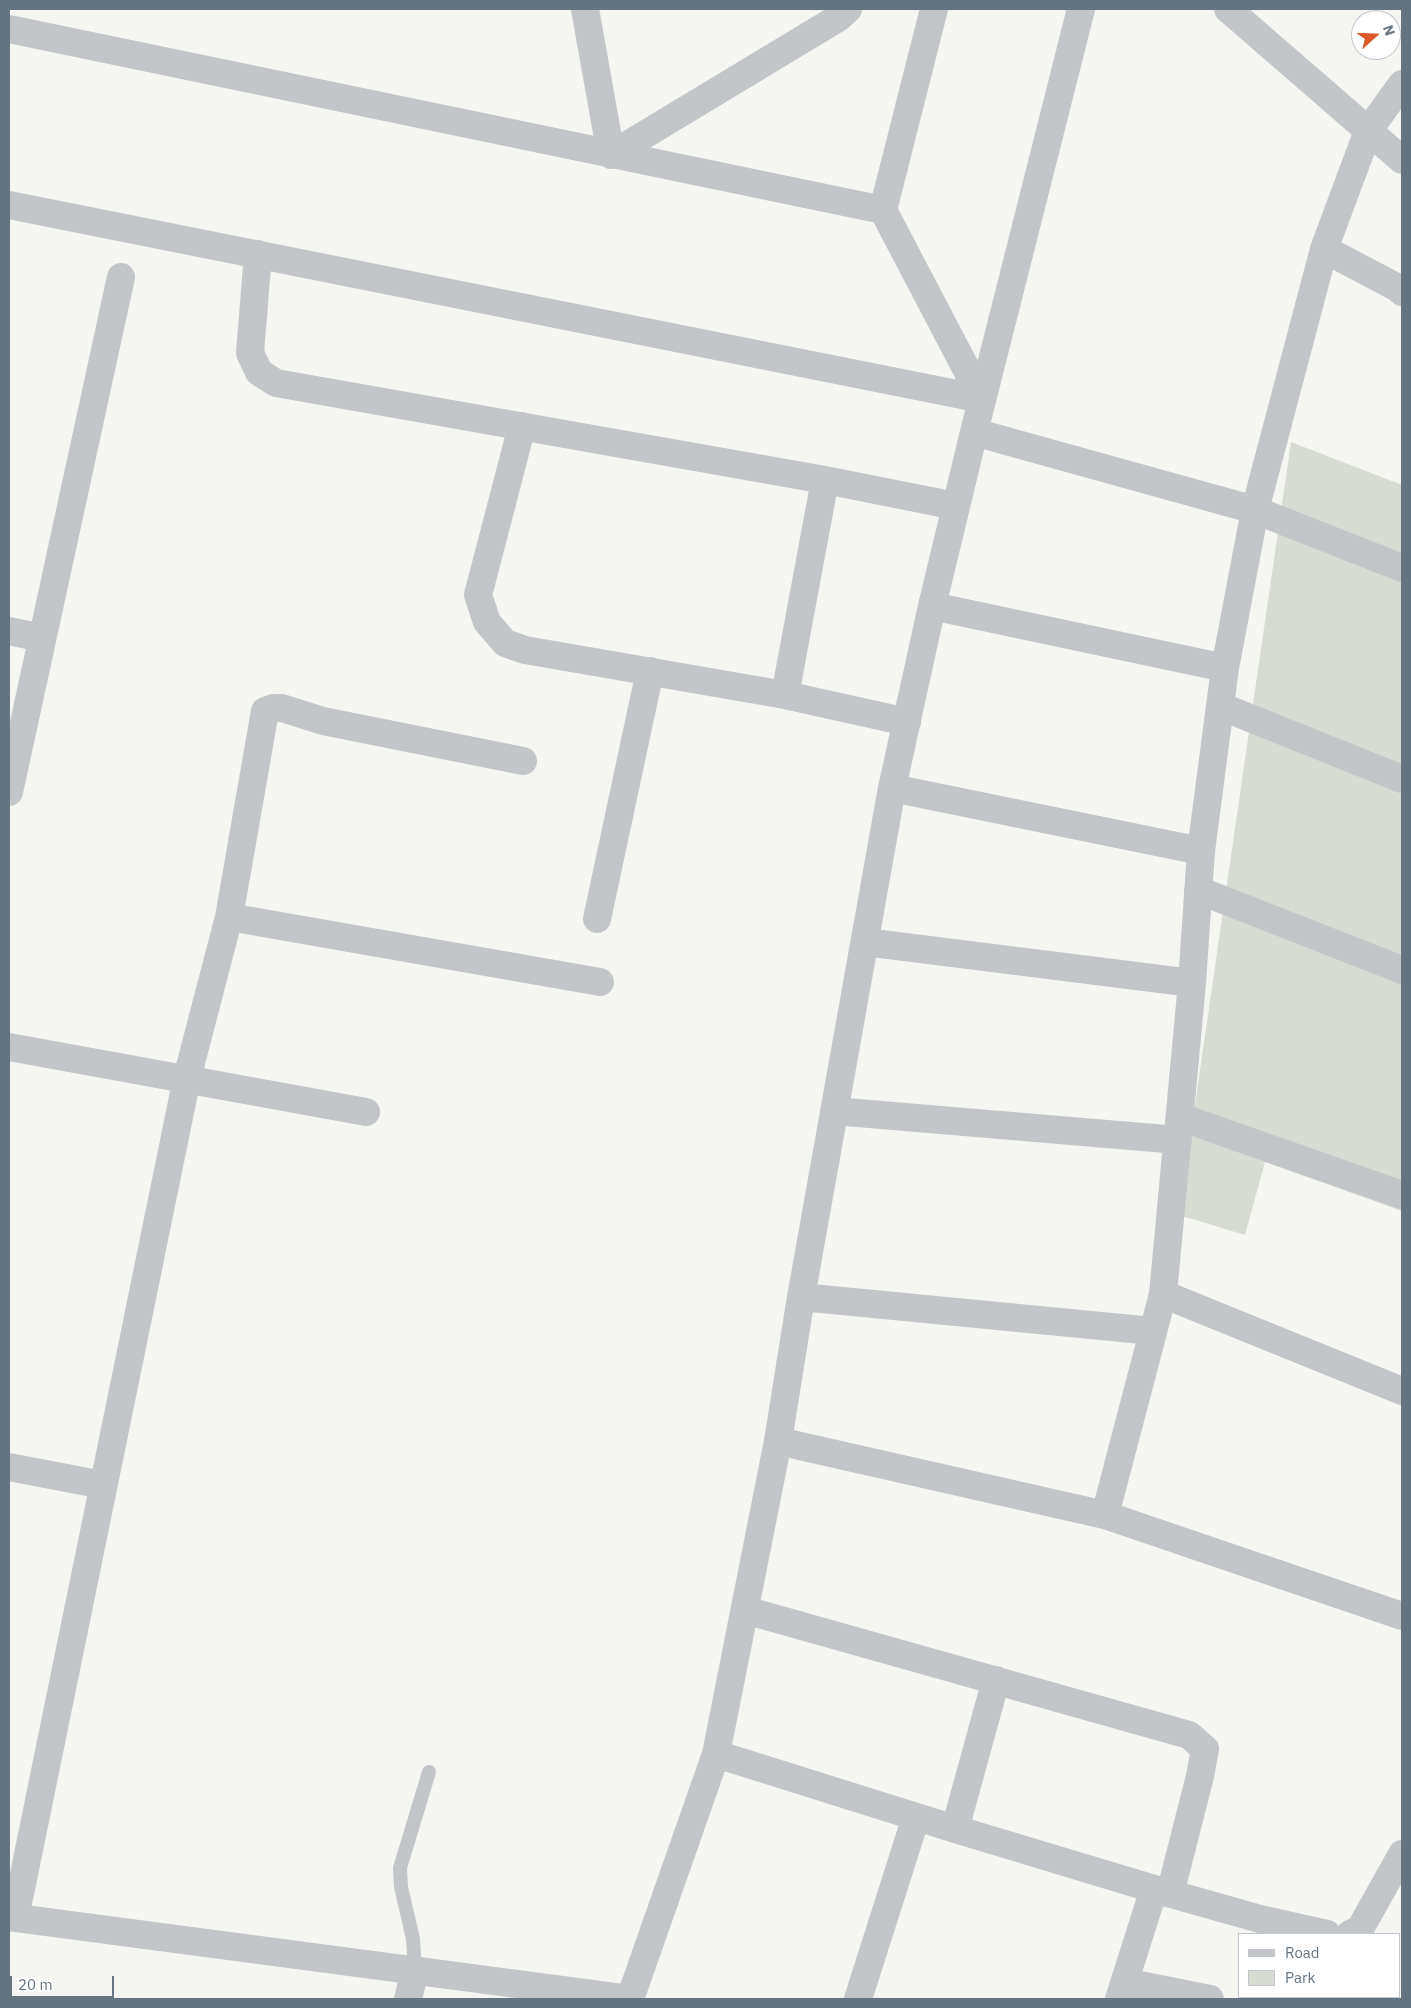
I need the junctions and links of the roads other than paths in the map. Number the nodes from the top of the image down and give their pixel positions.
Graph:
1 (585, 9) edge
2 (848, 9) edge
3 (934, 9) edge
4 (1082, 9) edge
5 (1228, 9) edge
6 (9, 29) edge
7 (1402, 84) edge
8 (1368, 131) junction
9 (611, 155) junction
10 (1402, 160) edge
11 (9, 205) edge
12 (883, 210) junction
13 (1324, 248) junction
14 (258, 254) junction
15 (121, 277) dead end
16 (1402, 292) edge
17 (982, 399) junction
18 (522, 426) junction
19 (974, 432) junction
20 (825, 480) junction
21 (956, 506) junction
22 (1255, 510) junction
23 (1402, 568) edge
24 (932, 606) junction
25 (9, 631) edge
26 (42, 638) junction
27 (1225, 668) junction
28 (650, 672) junction
29 (785, 695) junction
30 (1220, 706) junction
31 (907, 722) junction
32 (523, 761) dead end
33 (1402, 779) edge
34 (892, 788) junction
35 (9, 792) edge
36 (1201, 851) junction
37 (1198, 890) junction
38 (229, 917) junction
39 (596, 919) dead end
40 (865, 942) junction
41 (1402, 970) edge
42 (600, 982) dead end
43 (1192, 983) junction
44 (9, 1046) edge
45 (187, 1078) junction
46 (834, 1111) junction
47 (366, 1112) dead end
48 (1179, 1128) junction
49 (1402, 1195) edge
50 (1163, 1294) junction
51 (801, 1297) junction
52 (1153, 1331) junction
53 (1402, 1391) edge
54 (778, 1441) junction
55 (9, 1467) edge
56 (103, 1485) junction
57 (1105, 1515) junction
58 (745, 1610) junction
59 (1402, 1616) edge
60 (996, 1680) junction
61 (716, 1754) junction
62 (429, 1772) dead end
63 (916, 1816) junction
64 (955, 1829) junction
65 (1402, 1854) edge
66 (1162, 1891) junction
67 (12, 1917) edge
68 (1323, 1933) edge
69 (1352, 1933) edge
70 (415, 1970) junction
71 (1122, 1990) edge
72 (408, 1999) edge
73 (630, 1999) edge
74 (858, 1999) edge
75 (1210, 1999) edge

1 - 9 street
2 - 9 street
3 - 12 street
4 - 17 street
5 - 8 street
6 - 9 street
7 - 8 street
8 - 10 street
8 - 13 street
9 - 12 street
11 - 14 street
12 - 17 street
13 - 16 street
13 - 22 street
14 - 17 street
14 - 18 street
15 - 26 street
17 - 19 street
18 - 20 street
18 - 28 street
19 - 21 street
19 - 22 street
20 - 21 street
20 - 29 street
21 - 24 street
22 - 23 street
22 - 27 street
24 - 27 street
24 - 31 street
25 - 26 street
26 - 35 street
27 - 30 street
28 - 29 street
28 - 39 street
29 - 31 street
30 - 33 street
30 - 36 street
31 - 34 street
32 - 38 street
34 - 36 street
34 - 40 street
36 - 37 street
37 - 41 street
37 - 43 street
38 - 42 street
38 - 45 street
40 - 43 street
40 - 46 street
43 - 48 street
44 - 45 street
45 - 47 street
45 - 56 street
46 - 48 street
46 - 51 street
48 - 49 street
48 - 50 street
50 - 52 street
50 - 53 street
51 - 52 street
51 - 54 street
52 - 57 street
54 - 57 street
54 - 58 street
55 - 56 street
56 - 67 street
57 - 59 street
58 - 60 street
58 - 61 street
60 - 64 street
60 - 66 street
61 - 63 street
61 - 73 street
62 - 70 lane
63 - 64 street
63 - 74 street
64 - 66 street
65 - 69 street
66 - 68 street
66 - 71 street
67 - 70 street
70 - 72 street
70 - 73 street
71 - 75 street

